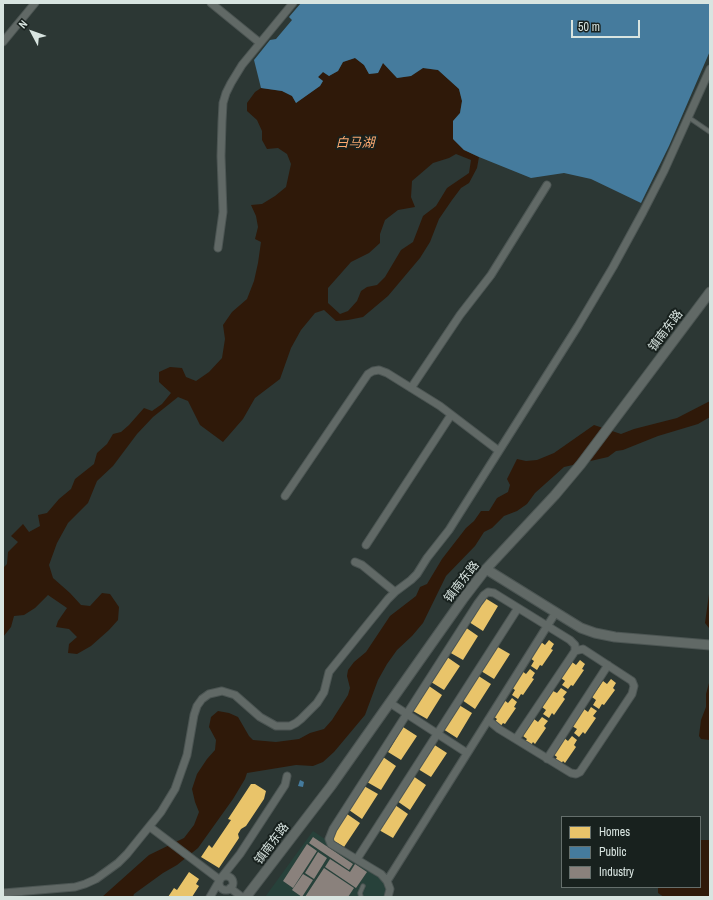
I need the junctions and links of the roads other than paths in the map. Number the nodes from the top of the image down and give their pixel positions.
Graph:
1 (35, 3) edge
2 (212, 3) edge
3 (293, 3) edge
4 (3, 42) edge
5 (260, 42) junction
6 (710, 69) edge
7 (688, 117) junction
8 (710, 132) edge
9 (547, 185) dead end
10 (218, 248) dead end
11 (710, 292) edge
12 (411, 388) junction
13 (451, 415) junction
14 (499, 452) junction
15 (285, 496) dead end
16 (366, 545) dead end
17 (355, 562) dead end
18 (486, 569) junction
19 (395, 592) junction
20 (518, 608) junction
21 (556, 612) junction
22 (547, 626) junction
23 (710, 645) edge
24 (575, 651) junction
25 (608, 665) junction
26 (390, 703) junction
27 (407, 714) junction
28 (488, 720) junction
29 (438, 733) junction
30 (516, 740) junction
31 (467, 753) junction
32 (547, 759) junction
33 (287, 776) dead end
34 (150, 827) junction
35 (357, 859) junction
36 (220, 880) junction
37 (387, 881) junction
38 (363, 886) dead end
39 (3, 893) edge
40 (210, 897) edge
41 (242, 897) edge
42 (246, 897) edge
43 (361, 897) edge
44 (388, 897) edge

1 - 4 street
2 - 5 street
3 - 5 street
5 - 10 street
6 - 7 street
7 - 8 lane
7 - 14 street
9 - 12 street
11 - 18 street, 镇南东路
12 - 13 street
12 - 15 street
13 - 14 street
13 - 16 street
14 - 19 street
17 - 19 street
18 - 21 street
18 - 26 street, 镇南东路
19 - 34 street
20 - 22 street
20 - 27 street
20 - 29 street
21 - 22 street
21 - 23 street
22 - 24 street
22 - 28 street
24 - 25 street
24 - 30 street
25 - 32 street
25 - 32 street
26 - 27 street
26 - 42 street, 镇南东路
27 - 29 street
27 - 35 street
28 - 30 street
28 - 31 street
29 - 31 street
29 - 35 street
30 - 32 street
31 - 37 street
33 - 36 street
34 - 36 street
34 - 39 street
35 - 37 street
36 - 40 street
36 - 41 street
37 - 44 street
38 - 43 lane

